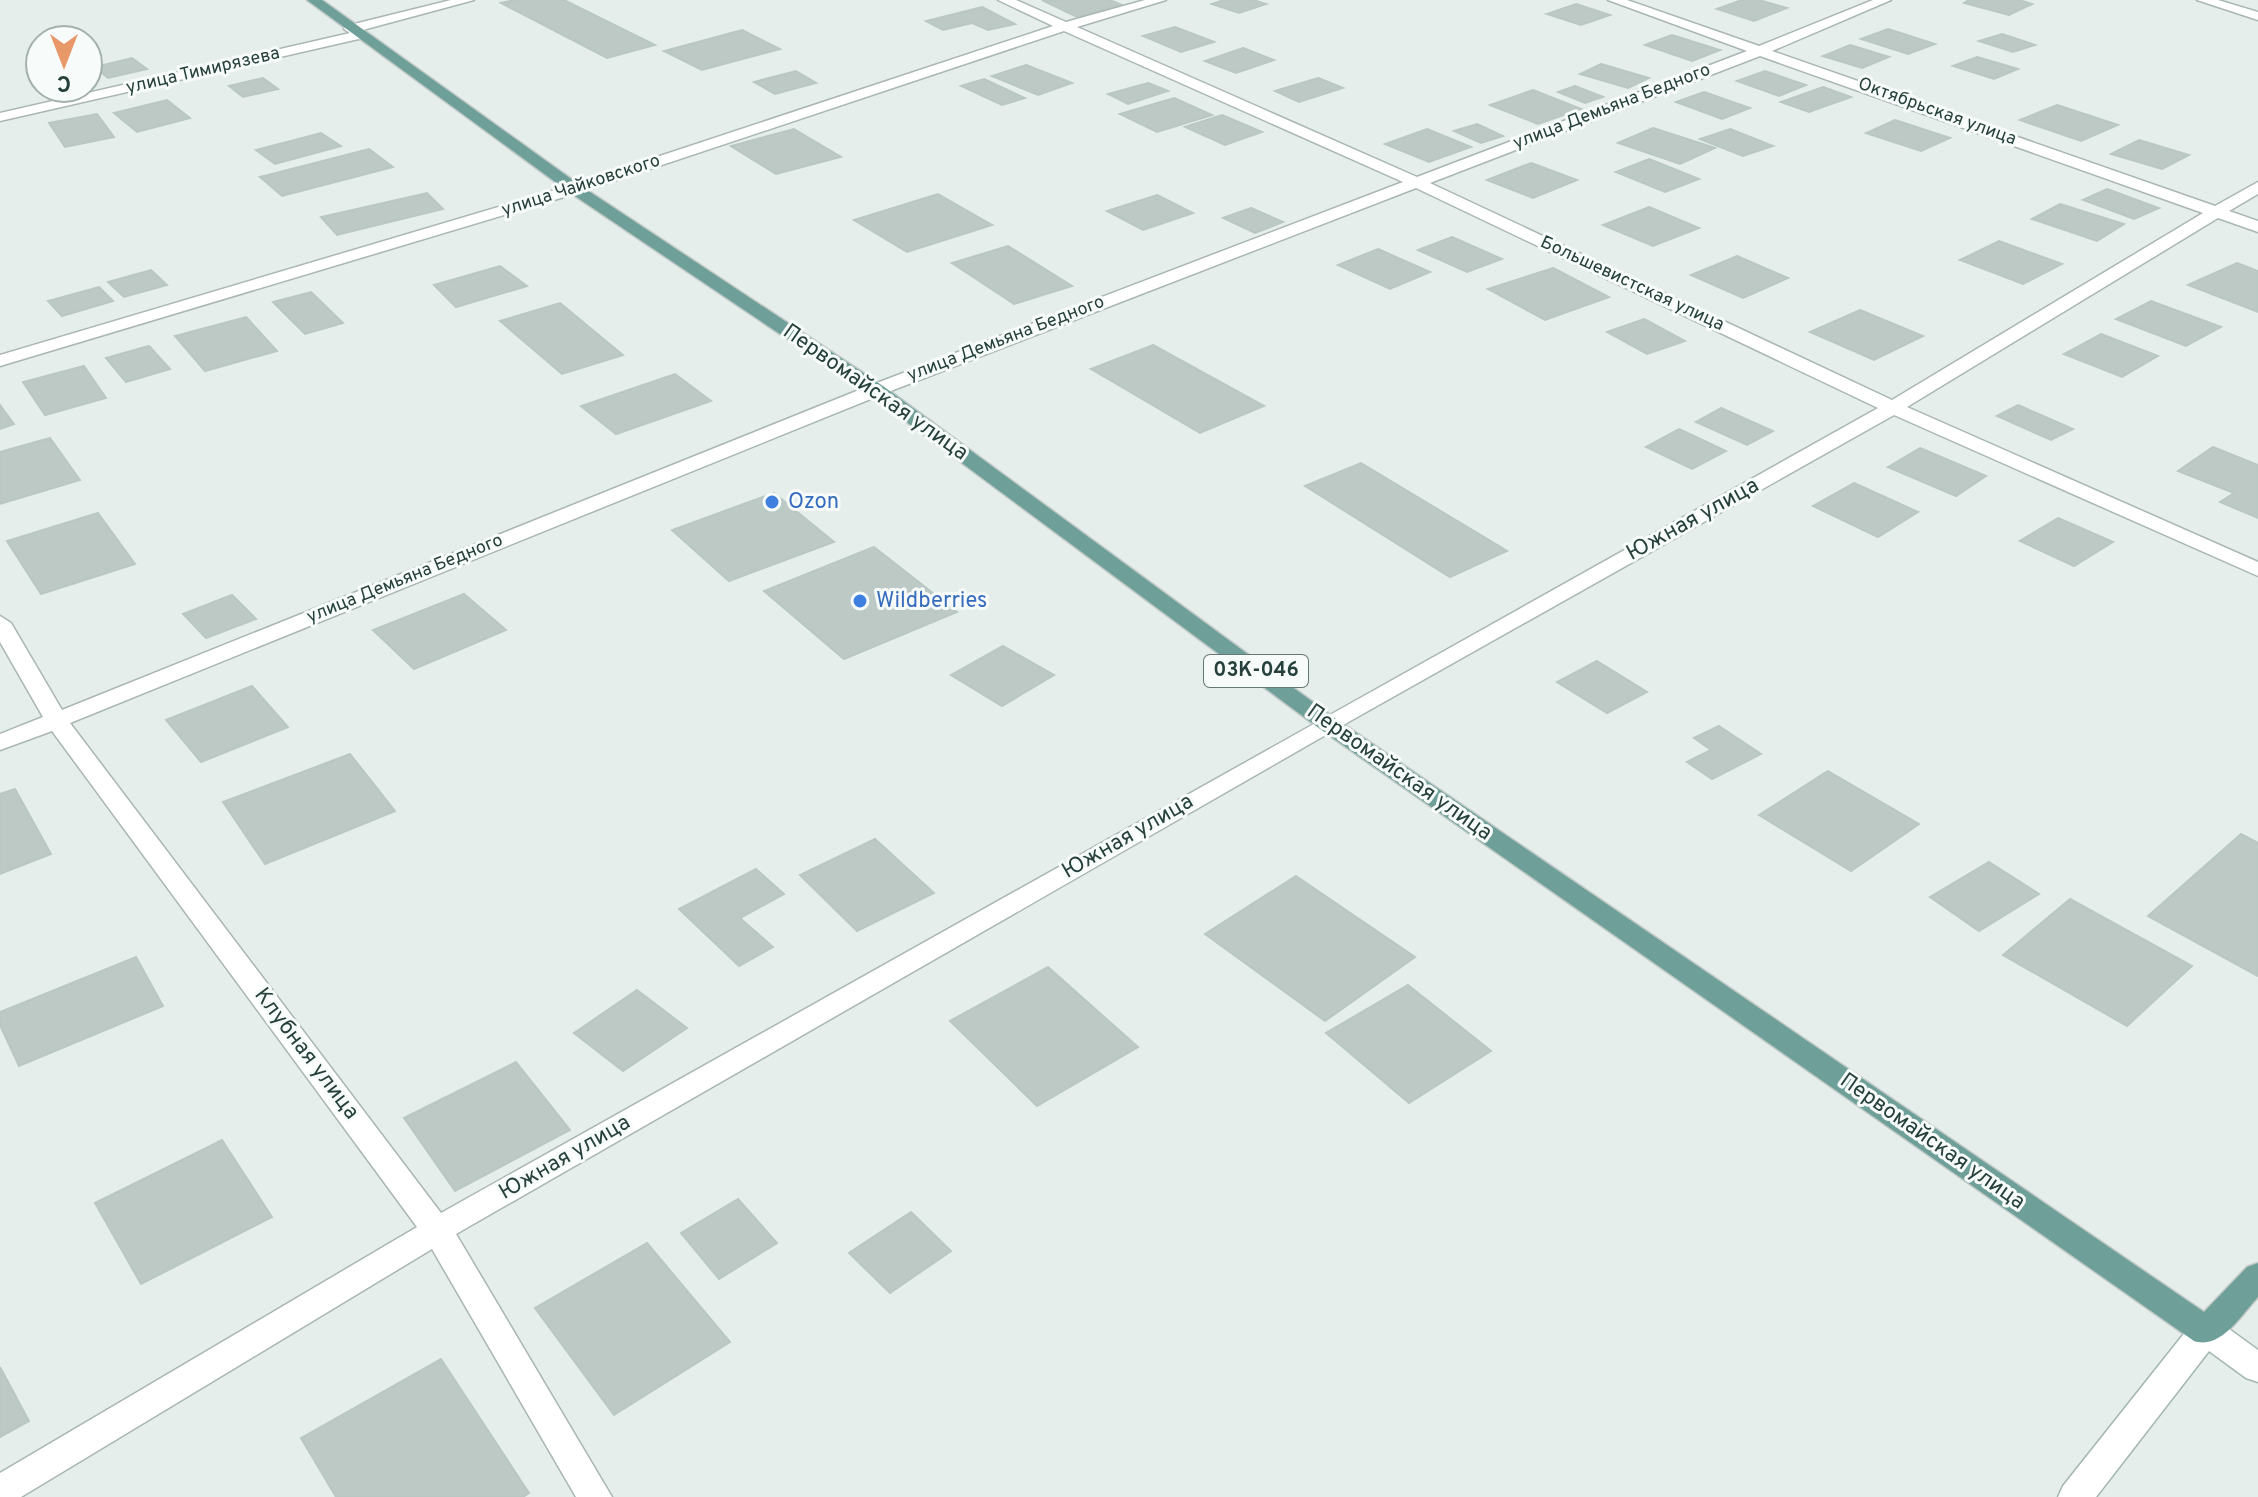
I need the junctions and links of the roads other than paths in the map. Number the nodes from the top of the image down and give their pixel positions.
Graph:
1 (314, 0) edge
2 (467, 0) edge
3 (1005, 0) edge
4 (1159, 0) edge
5 (1615, 0) edge
6 (1884, 0) edge
7 (2204, 0) edge
8 (2258, 16) edge
9 (1063, 27) junction
10 (355, 32) junction
11 (1762, 50) junction
12 (0, 117) edge
13 (1414, 181) junction
14 (2258, 187) edge
15 (575, 189) junction
16 (2214, 211) junction
17 (2258, 227) edge
18 (0, 361) edge
19 (876, 390) junction
20 (1893, 408) junction
21 (2258, 570) edge
22 (0, 623) edge
23 (56, 720) junction
24 (1328, 724) junction
25 (0, 743) edge
26 (437, 1230) junction
27 (2258, 1276) edge
28 (2206, 1331) junction
29 (2258, 1368) edge
30 (0, 1491) edge
31 (595, 1497) edge
32 (2075, 1497) edge

1 - 10 main road, Первомайская улица / 03К-046
2 - 10 street, улица Тимирязева
3 - 9 street, Большевистская улица
4 - 9 street, улица Чайковского
5 - 11 street, Октябрьская улица
6 - 11 street, улица Демьяна Бедного
7 - 8 street
9 - 13 street, Большевистская улица
9 - 15 street, улица Чайковского
10 - 12 street, улица Тимирязева
10 - 15 main road, Первомайская улица / 03К-046
11 - 13 street, улица Демьяна Бедного
11 - 16 street, Октябрьская улица
13 - 19 street, улица Демьяна Бедного
13 - 20 street, Большевистская улица
14 - 16 street, Южная улица
15 - 18 street, улица Чайковского
15 - 19 main road, Первомайская улица / 03К-046
16 - 17 street, Октябрьская улица
16 - 20 street, Южная улица
19 - 23 street, улица Демьяна Бедного
19 - 24 main road, Первомайская улица / 03К-046
20 - 21 street, Большевистская улица
20 - 24 street, Южная улица
22 - 23 street, Клубная улица
23 - 25 street, улица Демьяна Бедного
23 - 26 street, Клубная улица
24 - 26 street, Южная улица
24 - 28 main road, Первомайская улица / 03К-046
26 - 30 street, Южная улица
26 - 31 street, Клубная улица
27 - 28 main road
28 - 29 street, Первомайская улица / 03К-046
28 - 32 street

